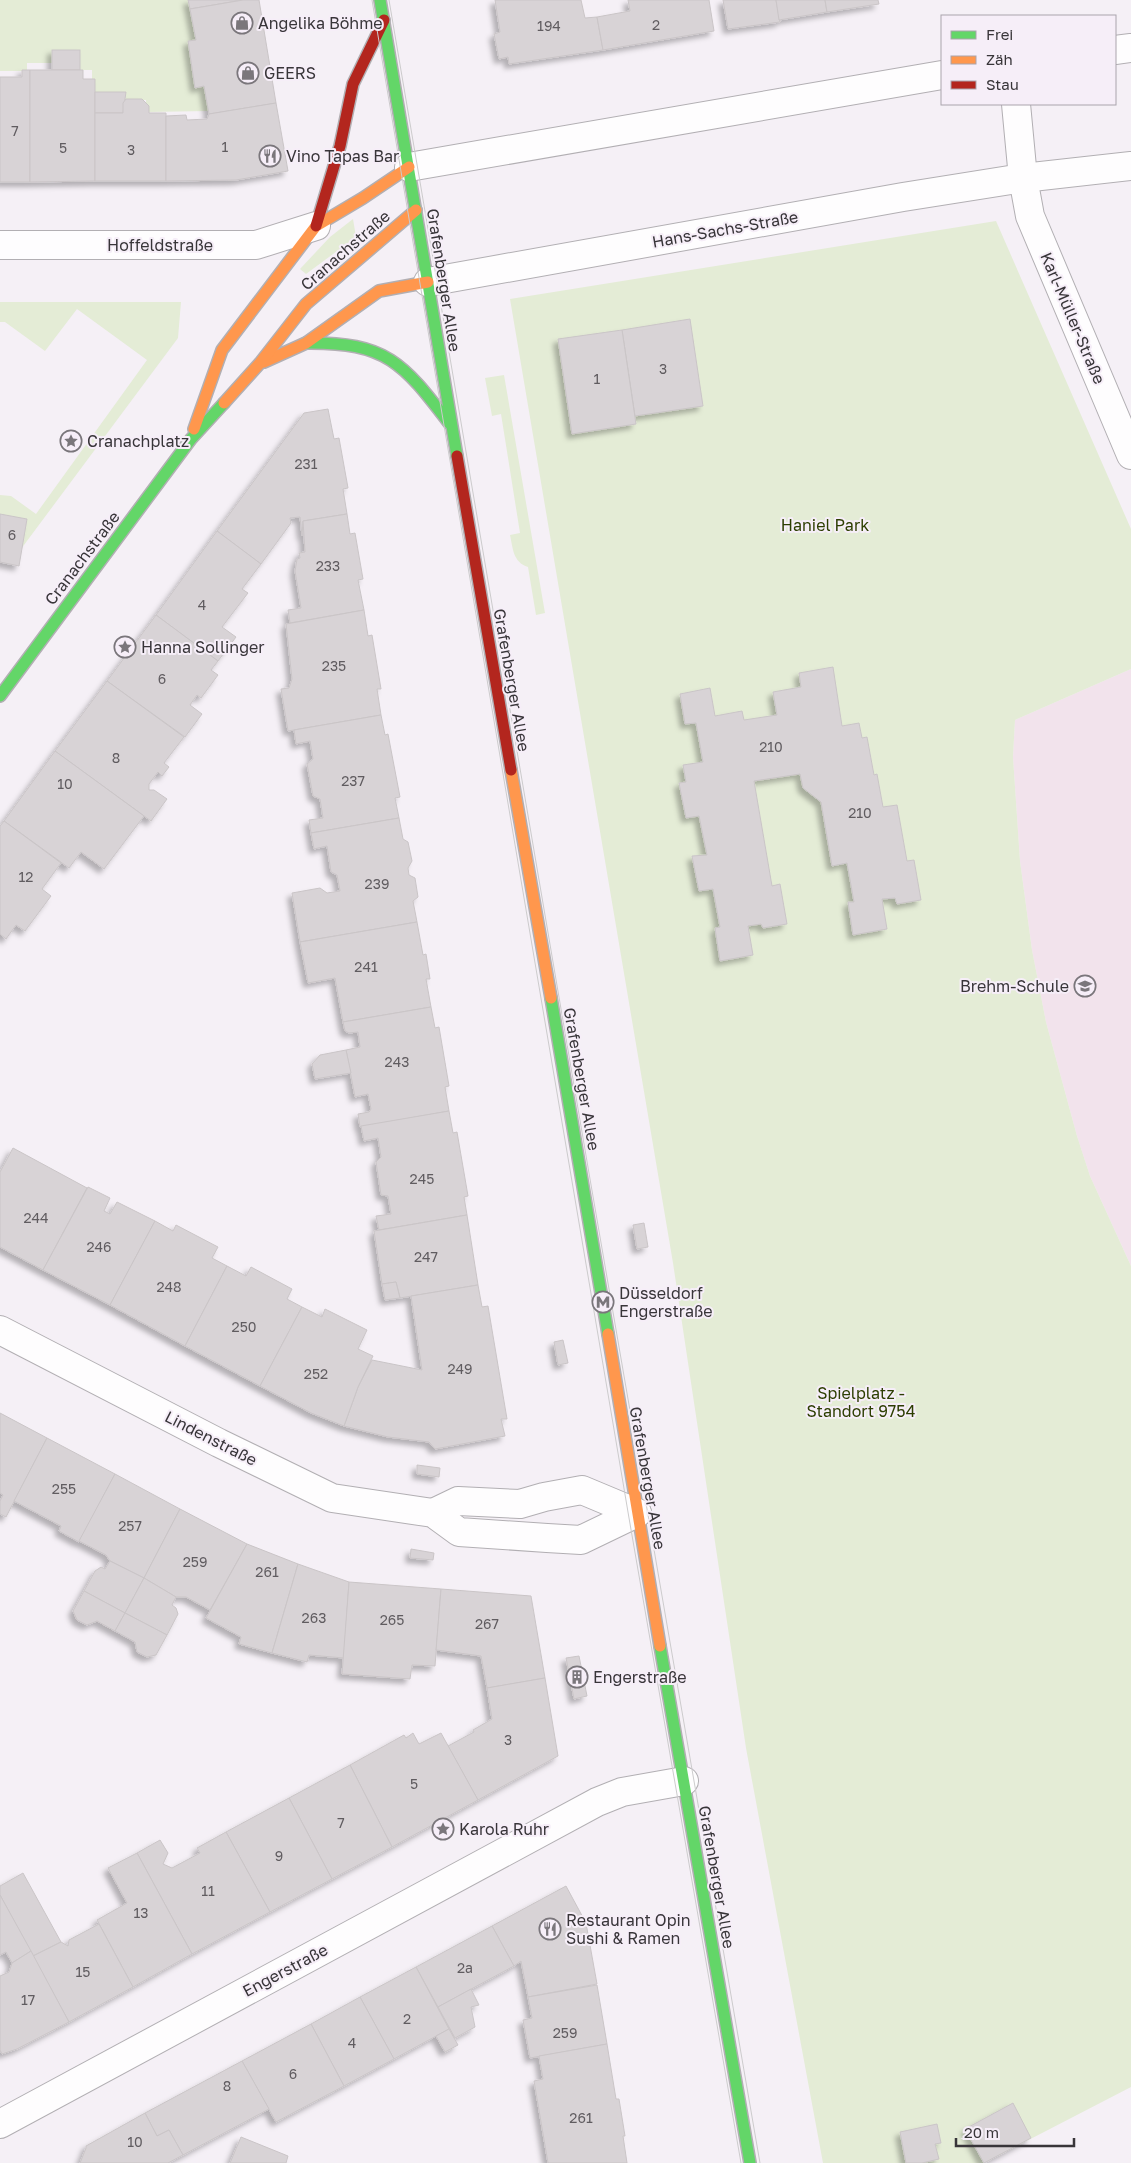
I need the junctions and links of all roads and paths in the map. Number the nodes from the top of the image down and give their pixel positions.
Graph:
1 (380, 0) edge
2 (384, 20) junction
3 (1131, 48) edge
4 (1116, 50) edge
5 (941, 75) edge
6 (1016, 105) edge
7 (1131, 166) edge
8 (408, 167) junction
9 (1023, 178) junction
10 (416, 210) junction
11 (316, 226) junction
12 (0, 246) edge
13 (428, 282) junction
14 (306, 343) junction
15 (260, 363) junction
16 (452, 426) junction
17 (191, 439) junction
18 (1131, 455) edge
19 (5, 680) edge
20 (0, 1330) edge
21 (637, 1512) junction
22 (433, 1513) junction
23 (684, 1781) junction
24 (0, 2124) edge
25 (750, 2163) edge

1 - 2 main road, Grafenberger Allee
2 - 8 main road, Grafenberger Allee
2 - 11 main road, Cranachstraße
3 - 4 street
5 - 8 street
6 - 9 street
7 - 9 street, Hans-Sachs-Straße
8 - 10 main road, Grafenberger Allee
8 - 11 main road, Cranachstraße
9 - 13 street, Hans-Sachs-Straße
9 - 18 street, Karl-Müller-Straße
10 - 13 main road, Grafenberger Allee
10 - 15 main road, Cranachstraße
11 - 12 street, Hoffeldstraße
11 - 17 main road, Cranachstraße
13 - 14 main road, Cranachstraße
13 - 16 main road, Grafenberger Allee
14 - 15 main road, Cranachstraße
14 - 16 main road, Cranachstraße
15 - 17 main road, Cranachstraße
16 - 21 main road, Grafenberger Allee
17 - 19 main road, Cranachstraße
20 - 22 street, Lindenstraße
21 - 22 street
21 - 22 street, Lindenstraße
21 - 23 main road, Grafenberger Allee
23 - 24 street, Engerstraße
23 - 25 main road, Grafenberger Allee

